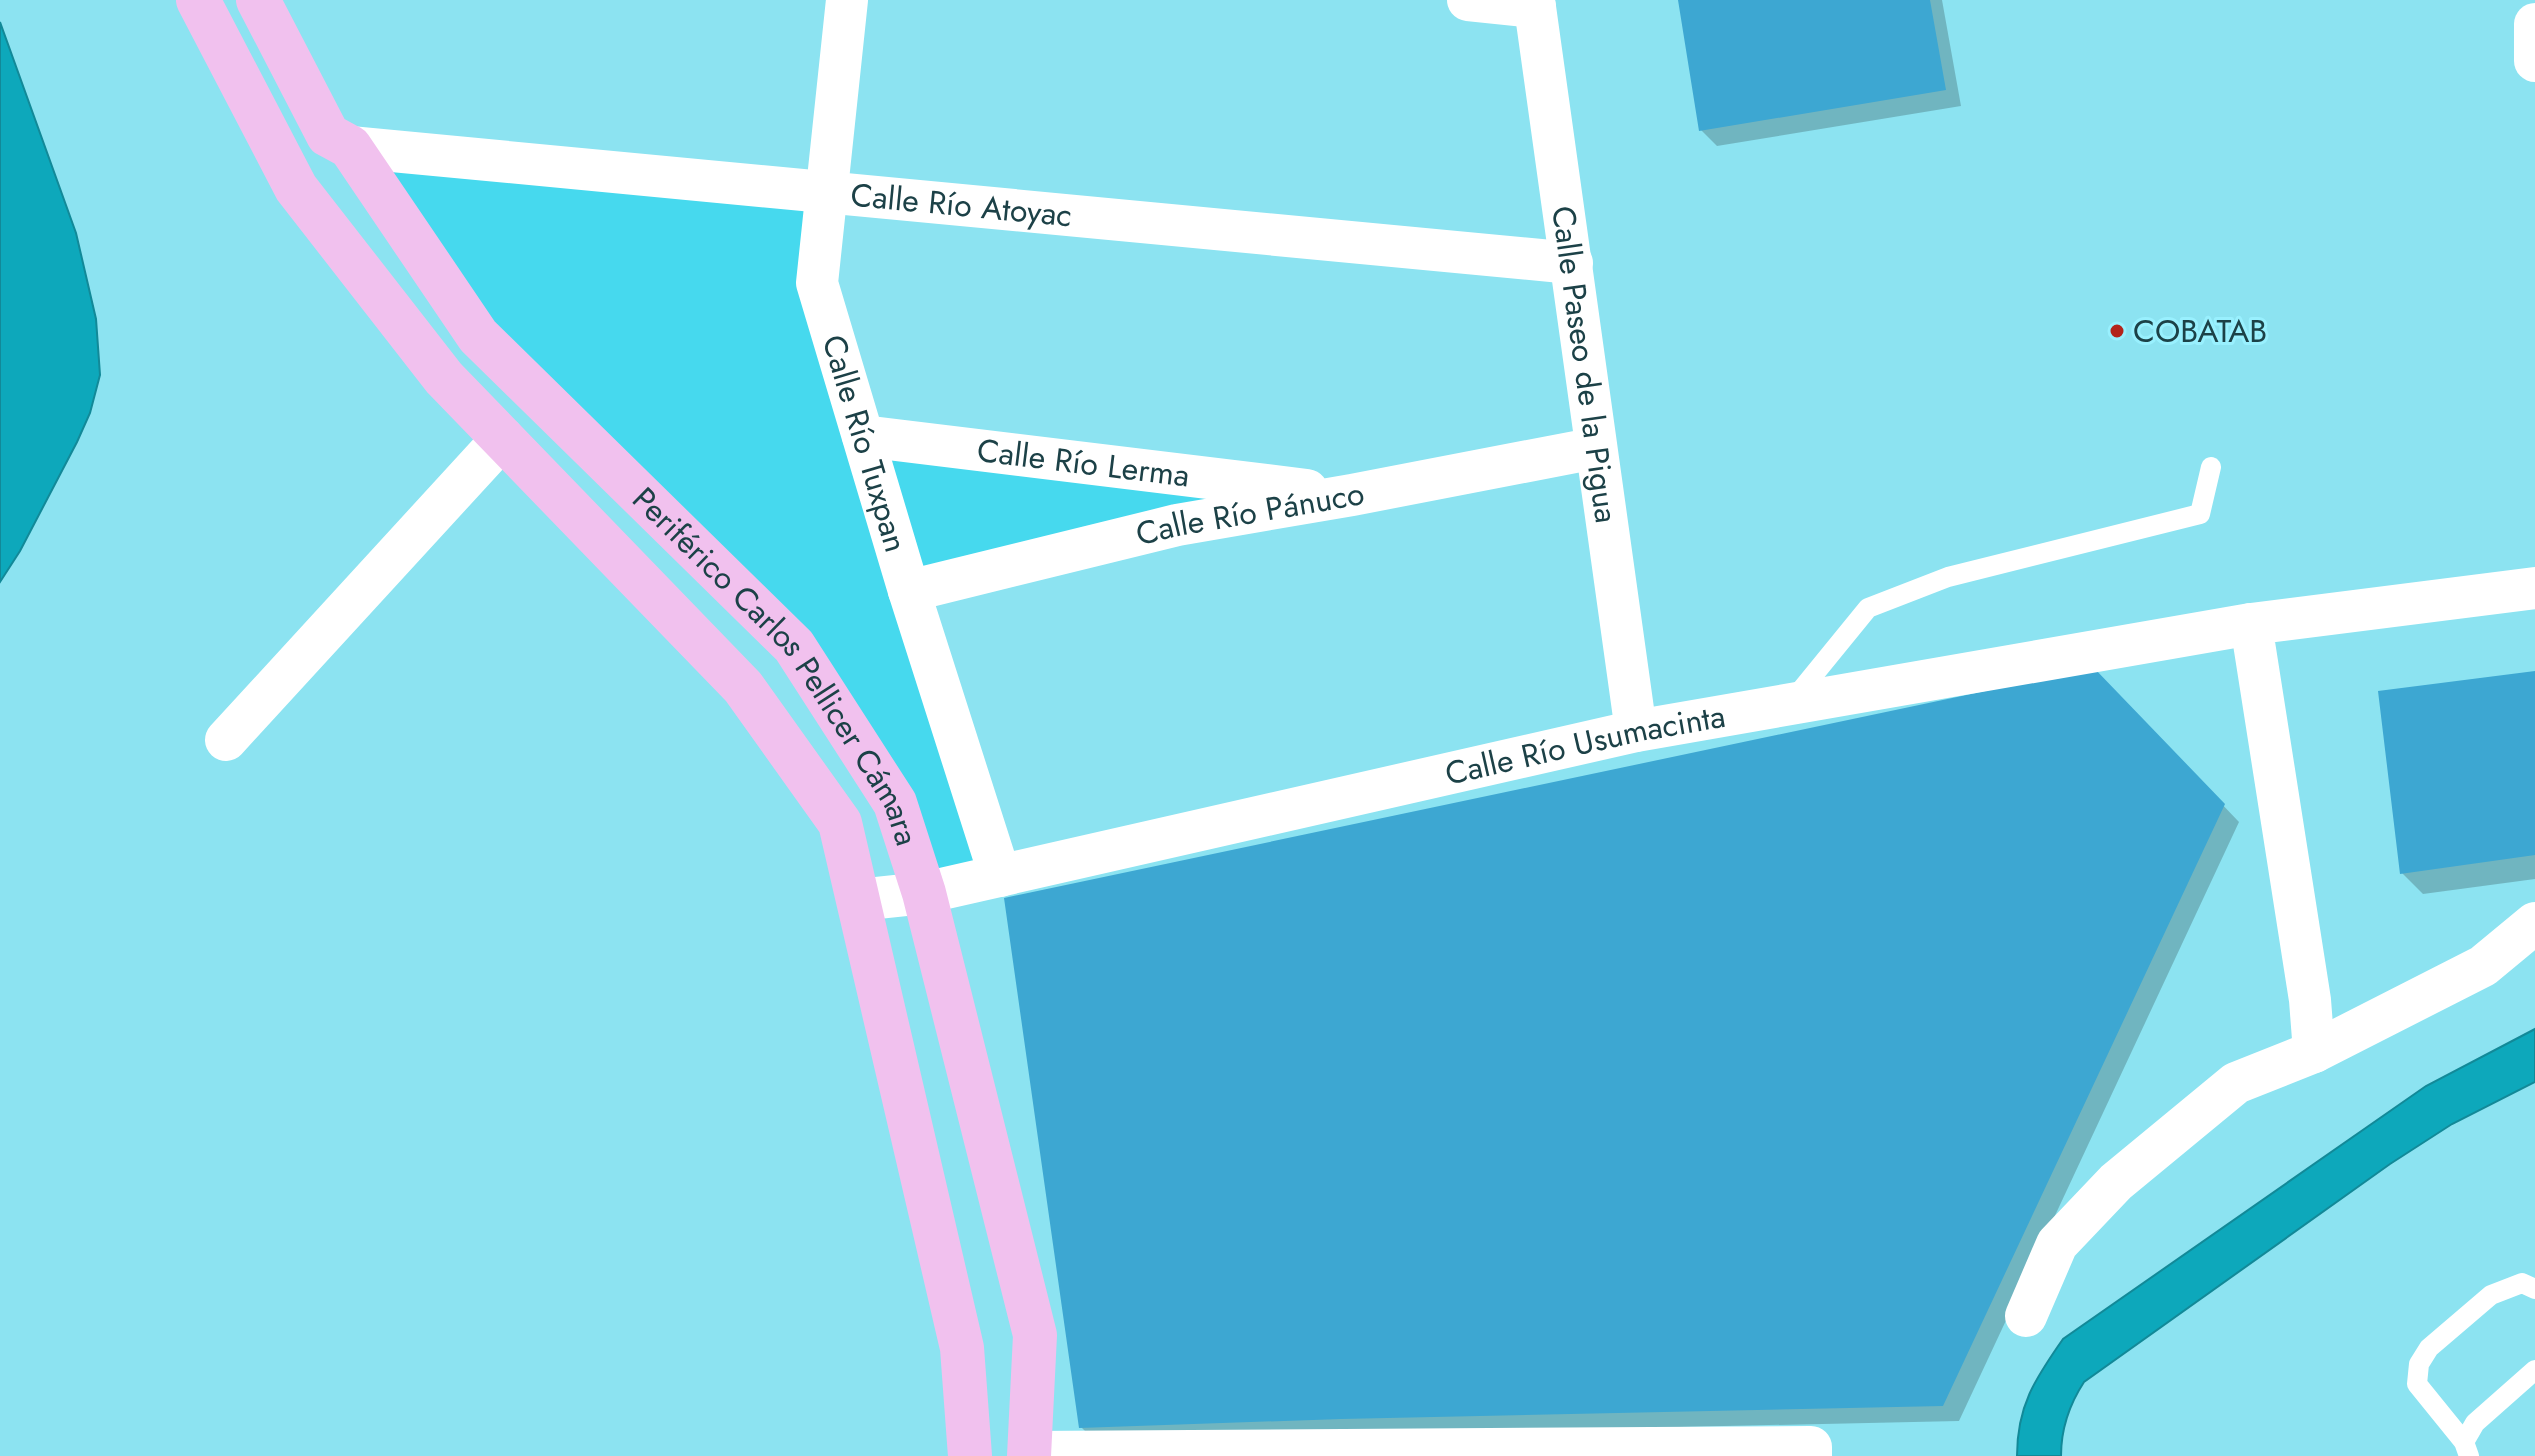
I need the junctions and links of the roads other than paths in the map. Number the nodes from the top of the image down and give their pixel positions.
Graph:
1 (198, 0) edge
2 (258, 0) edge
3 (847, 0) edge
4 (1468, 0) edge
5 (1535, 3) edge
6 (2535, 24) edge
7 (2535, 61) edge
8 (350, 147) junction
9 (827, 192) junction
10 (1572, 263) junction
11 (863, 436) junction
12 (503, 438) junction
13 (1596, 448) junction
14 (2211, 467) dead end
15 (1352, 495) junction
16 (2535, 588) edge
17 (909, 591) junction
18 (2251, 624) junction
19 (1790, 704) junction
20 (1636, 731) junction
21 (226, 740) dead end
22 (1000, 876) junction
23 (924, 893) junction
24 (858, 900) junction
25 (2535, 923) edge
26 (2314, 1052) junction
27 (2535, 1289) edge
28 (2026, 1316) dead end
29 (2535, 1370) edge
30 (2466, 1449) edge
31 (1811, 1452) edge
32 (1030, 1454) edge
33 (970, 1456) edge

1 - 12 main road, Periférico Carlos Pellicer Cámara
2 - 8 main road, Periférico Carlos Pellicer Cámara
3 - 9 street, Calle Río Tuxpan
4 - 5 street
5 - 10 street, Calle Paseo de la Pigua
6 - 7 street
8 - 9 street, Calle Río Atoyac
8 - 23 main road, Periférico Carlos Pellicer Cámara
9 - 10 street, Calle Río Atoyac
9 - 11 street, Calle Río Tuxpan
10 - 13 street, Calle Paseo de la Pigua
11 - 15 street, Calle Río Lerma
11 - 17 street, Calle Río Tuxpan
12 - 21 street
12 - 24 main road, Periférico Carlos Pellicer Cámara
13 - 15 street, Calle Río Pánuco
13 - 20 street, Calle Paseo de la Pigua
14 - 19 lane
15 - 17 street, Calle Río Pánuco
16 - 18 street, Calle Río Usumacinta
17 - 22 street, Calle Río Tuxpan
18 - 19 street, Calle Río Usumacinta
18 - 26 street
19 - 20 street, Calle Río Usumacinta
20 - 22 street, Calle Río Usumacinta
22 - 23 street, Calle Río Usumacinta
23 - 24 street, Calle Río Usumacinta
23 - 32 main road, Periférico Carlos Pellicer Cámara
24 - 33 main road, Periférico Carlos Pellicer Cámara
25 - 26 street
26 - 28 street
27 - 30 lane
29 - 30 lane
31 - 32 street

